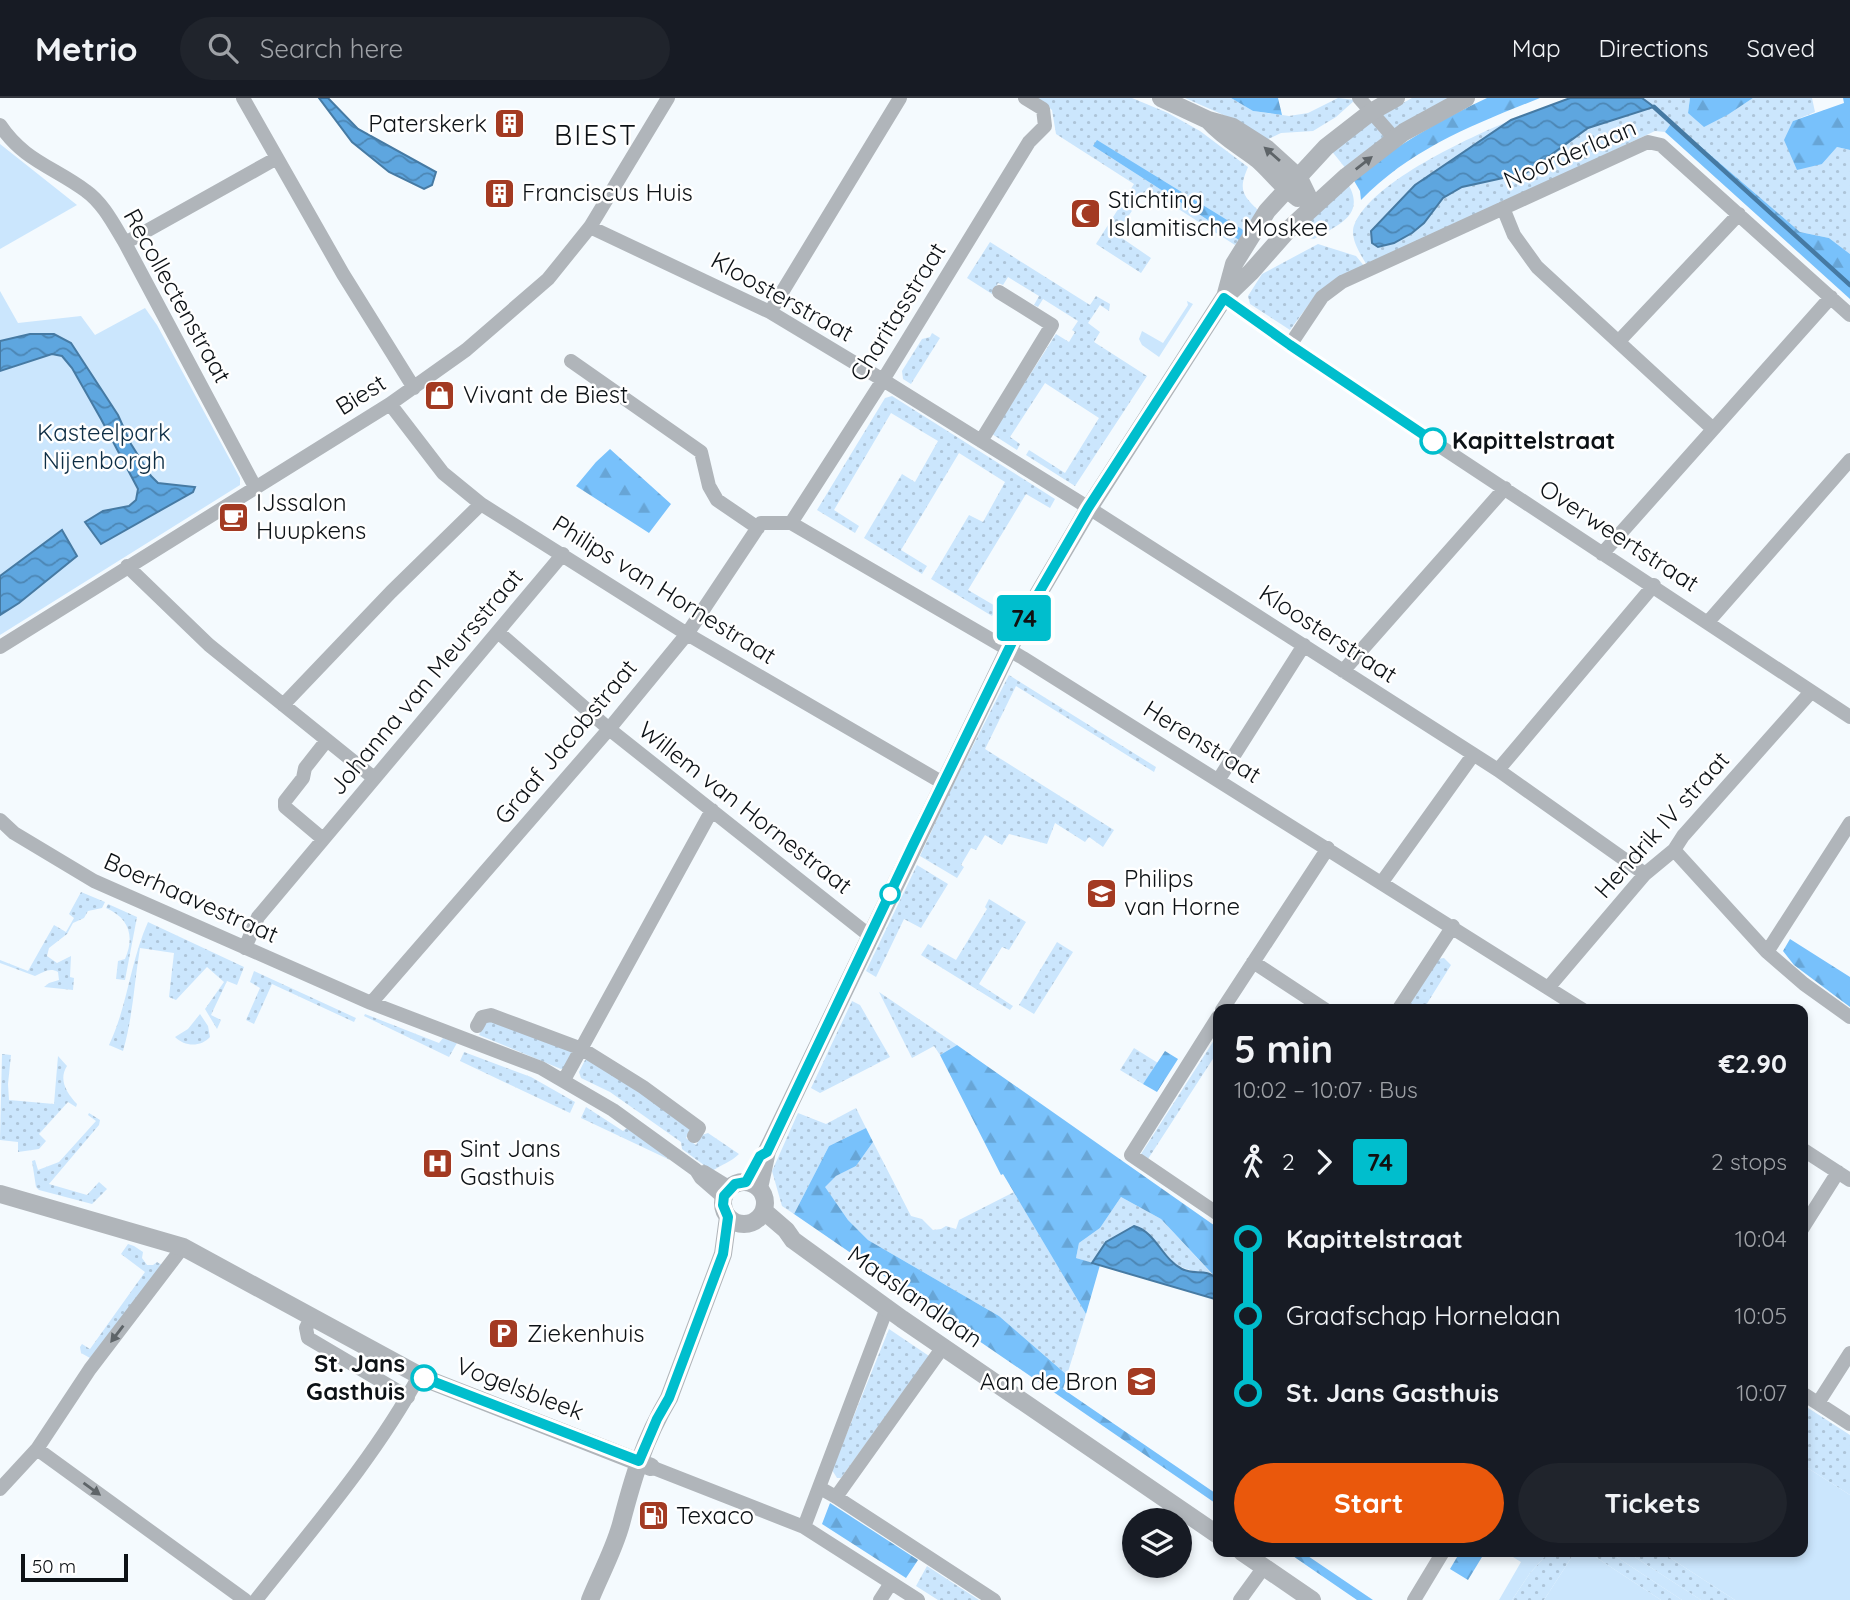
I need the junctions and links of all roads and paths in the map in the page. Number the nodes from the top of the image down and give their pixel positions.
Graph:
1 (243, 98) edge
2 (668, 98) edge
3 (900, 98) edge
4 (1025, 98) edge
5 (1161, 98) edge
6 (1396, 98) edge
7 (1466, 98) edge
8 (1365, 105) edge
9 (0, 125) edge
10 (1395, 139) junction
11 (277, 158) junction
12 (1293, 185) junction
13 (1312, 207) junction
14 (1503, 208) junction
15 (1740, 214) junction
16 (590, 227) junction
17 (125, 243) junction
18 (999, 292) dead end
19 (1831, 297) junction
20 (1224, 298) junction
21 (770, 312) junction
22 (1850, 315) edge
23 (1619, 341) junction
24 (1290, 345) junction
25 (571, 360) dead end
26 (883, 380) junction
27 (414, 388) junction
28 (390, 404) junction
29 (1713, 429) junction
30 (981, 441) junction
31 (1850, 460) edge
32 (255, 487) junction
33 (1505, 488) junction
34 (481, 504) junction
35 (1088, 508) junction
36 (792, 523) junction
37 (758, 528) junction
38 (563, 554) junction
39 (1602, 554) junction
40 (127, 566) junction
41 (1654, 585) junction
42 (1708, 622) junction
43 (498, 632) junction
44 (687, 634) junction
45 (1304, 645) junction
46 (0, 647) edge
47 (1008, 649) junction
48 (1343, 671) junction
49 (1810, 692) junction
50 (283, 705) junction
51 (1850, 717) edge
52 (609, 729) junction
53 (327, 740) junction
54 (1473, 755) junction
55 (1498, 770) junction
56 (374, 778) junction
57 (1219, 779) junction
58 (943, 783) junction
59 (712, 810) junction
60 (0, 820) edge
61 (1850, 823) edge
62 (323, 839) junction
63 (1328, 848) junction
64 (1674, 850) junction
65 (1645, 874) junction
66 (1382, 882) junction
67 (1452, 926) junction
68 (870, 936) junction
69 (245, 948) junction
70 (1767, 951) junction
71 (1253, 961) junction
72 (1548, 988) junction
73 (371, 1003) junction
74 (1226, 1004) edge
75 (1317, 1004) edge
76 (1402, 1004) edge
77 (1573, 1004) edge
78 (1850, 1017) edge
79 (1213, 1025) edge
80 (477, 1026) dead end
81 (582, 1049) junction
82 (564, 1080) junction
83 (694, 1136) dead end
84 (1808, 1153) edge
85 (1844, 1176) edge
86 (740, 1189) junction
87 (0, 1194) edge
88 (1213, 1211) edge
89 (747, 1218) junction
90 (1808, 1221) edge
91 (183, 1247) junction
92 (887, 1308) junction
93 (312, 1316) junction
94 (943, 1347) junction
95 (1850, 1353) edge
96 (419, 1376) junction
97 (408, 1397) junction
98 (1808, 1397) edge
99 (1818, 1403) junction
100 (1850, 1423) edge
101 (37, 1448) junction
102 (645, 1464) junction
103 (820, 1488) junction
104 (0, 1489) edge
105 (836, 1497) junction
106 (804, 1527) junction
107 (1213, 1532) edge
108 (1249, 1557) edge
109 (1440, 1557) edge
110 (1264, 1567) junction
111 (891, 1583) junction
112 (245, 1600) edge
113 (256, 1600) edge
114 (590, 1600) edge
115 (880, 1600) edge
116 (918, 1600) edge
117 (994, 1600) edge
118 (1240, 1600) edge
119 (1312, 1600) edge
120 (1414, 1600) edge

1 - 11 street
2 - 16 street, Biest
3 - 21 street
4 - 26 street, Charitasstraat
5 - 12 street
6 - 8 street
7 - 10 street
8 - 10 street
8 - 12 street
9 - 17 street, Recollectenstraat
13 -> 10 street
11 - 17 street
11 - 27 street
12 - 13 street
12 - 20 street
13 - 20 street
14 - 15 street, Noorderlaan
14 - 23 street
14 - 24 street, Noorderlaan
15 - 19 street, Noorderlaan
15 - 23 street
16 - 21 street, Kloosterstraat
16 - 27 street, Biest
17 - 32 street, Recollectenstraat
18 - 30 street
19 - 22 street, Noorderlaan
19 - 29 street
20 - 24 street, Overweertstraat
20 - 35 street
21 - 26 street, Kloosterstraat
23 - 29 street
24 - 33 street, Overweertstraat
25 - 37 street
26 - 30 street, Kloosterstraat
26 - 36 street, Charitasstraat
27 - 28 street, Biest
28 - 32 street, Biest
28 - 34 street, Philips van Hornestraat
29 - 39 street
30 - 35 street, Kloosterstraat
31 - 42 street
32 - 40 street, Biest
33 - 39 street, Overweertstraat
33 - 48 street
34 - 38 street, Philips van Hornestraat
34 - 50 street
35 - 45 street, Kloosterstraat
35 - 47 street
36 - 37 street
36 - 47 street, Herenstraat
37 - 44 street, Graaf Jacobstraat
38 - 43 street, Johanna van Meursstraat
38 - 44 street, Philips van Hornestraat
39 - 41 street, Overweertstraat
40 - 46 street, Biest
40 - 50 street
41 - 42 street, Overweertstraat
41 - 55 street
42 - 49 street, Overweertstraat
43 - 52 street, Willem van Hornestraat
43 - 56 street, Johanna van Meursstraat
44 - 52 street, Graaf Jacobstraat
44 - 58 street, Philips van Hornestraat
45 - 48 street, Kloosterstraat
45 - 57 street
47 - 57 street, Herenstraat
47 - 58 street
48 - 54 street, Kloosterstraat
49 - 51 street, Overweertstraat
49 - 64 street, Hendrik IV straat
50 - 53 street
52 - 59 street, Willem van Hornestraat
52 - 73 street, Graaf Jacobstraat
53 - 56 street
53 - 62 street, Johanna van Meursstraat
54 - 55 street, Kloosterstraat
54 - 66 street
55 - 65 street, Kloosterstraat
56 - 62 street, Johanna van Meursstraat
57 - 63 street, Herenstraat
58 - 68 street
59 - 68 street, Willem van Hornestraat
59 - 81 street
60 - 69 street, Boerhaavestraat
61 - 70 street
62 - 69 street, Johanna van Meursstraat
63 - 66 street, Herenstraat
63 - 71 street
64 - 65 street, Hendrik IV straat
64 - 70 street
65 - 72 street, Hendrik IV straat
66 - 67 street, Herenstraat
67 - 72 street, Herenstraat
67 - 76 street
68 - 86 street
69 - 73 street, Boerhaavestraat
70 - 78 street
71 - 74 street
71 - 75 street
72 - 77 street, Herenstraat
73 - 82 street, Boerhaavestraat
79 - 88 street
80 - 81 street
81 - 82 street
81 - 83 street
82 - 86 street, Boerhaavestraat
84 - 85 street
85 - 90 street
86 - 89 street
86 - 89 street
87 - 91 street, Vogelsbleek
89 - 92 street, Maaslandlaan
89 - 102 street
91 - 93 street, Vogelsbleek
91 -> 101 street
92 - 94 street, Maaslandlaan
92 - 103 street
93 - 96 street, Vogelsbleek
93 - 97 street
94 - 105 street
94 - 107 street, Maaslandlaan
95 - 99 street
96 - 97 street
96 - 102 street, Vogelsbleek
97 - 113 street
98 - 99 street
99 - 100 street
101 - 104 street
101 -> 112 street
102 - 106 street
102 - 114 street
103 - 105 street
103 - 106 street
105 - 117 street
106 - 111 street
108 - 110 street
109 - 120 street
110 - 118 street
110 - 119 street
111 - 115 street
111 - 116 street

